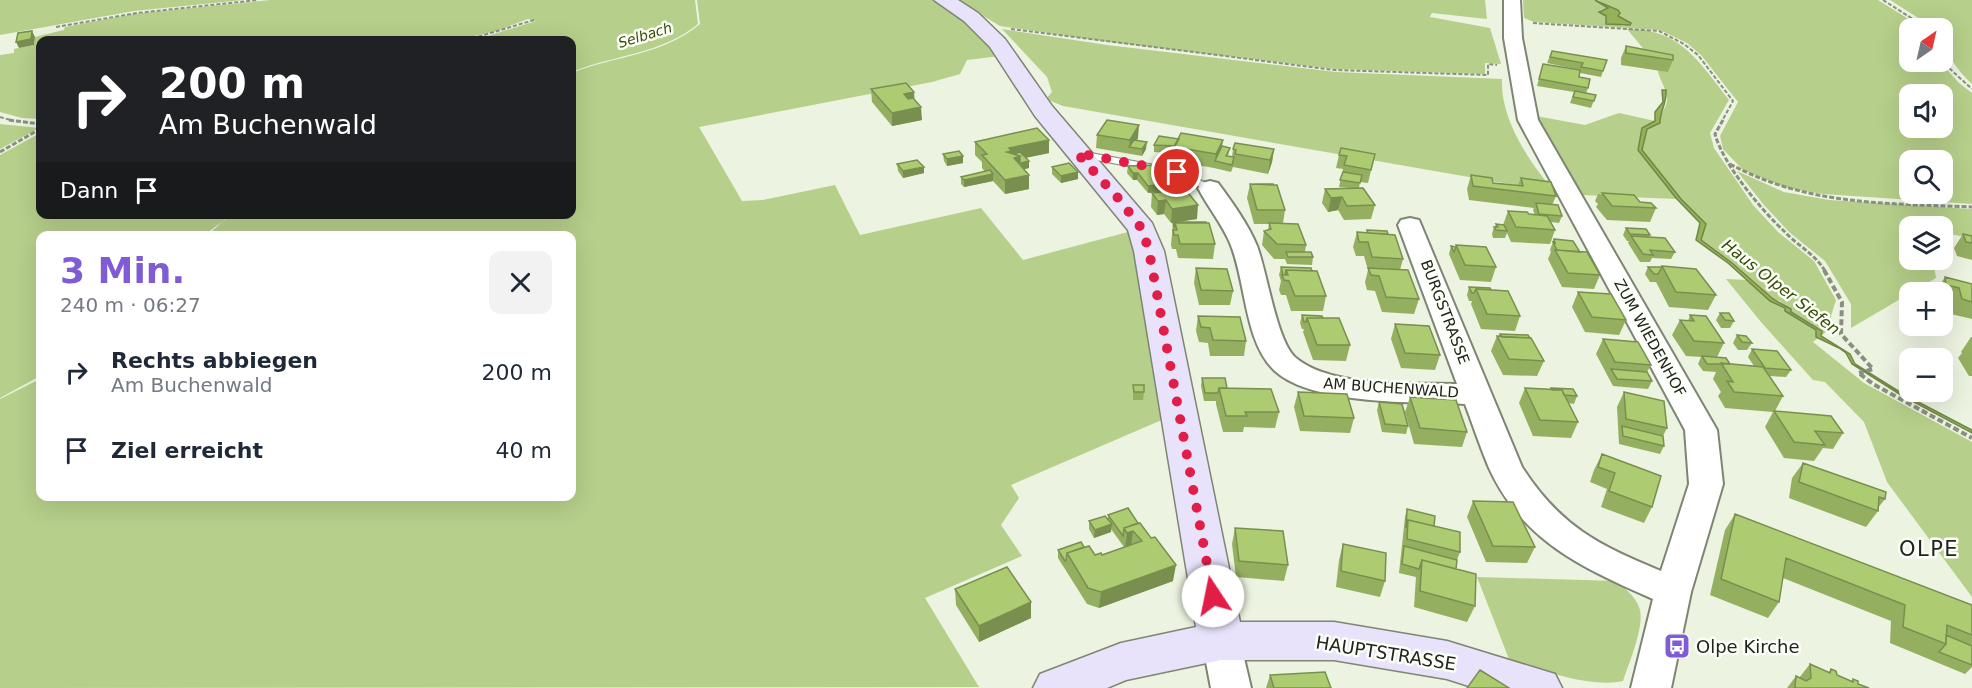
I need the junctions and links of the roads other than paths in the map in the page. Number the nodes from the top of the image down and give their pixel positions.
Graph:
1 (944, 0) edge
2 (1512, 10) edge
3 (1077, 153) junction
4 (1210, 188) joint
5 (1410, 225) dead end
6 (1476, 394) junction
7 (1672, 592) junction
8 (1221, 641) junction
9 (1056, 688) edge
10 (1231, 688) edge
11 (1539, 688) edge
12 (1651, 688) edge

1 - 3 street
2 - 7 street, ZUM WIEDENHOF
3 - 4 lane, AM BUCHENWALD
3 - 8 street
4 - 6 street, AM BUCHENWALD
5 - 6 street, BURGSTRASSE
6 - 7 street, BURGSTRASSE
7 - 12 street, ZUM WIEDENHOF
8 - 9 street, HAUPTSTRASSE
8 - 10 street
8 - 11 street, HAUPTSTRASSE

